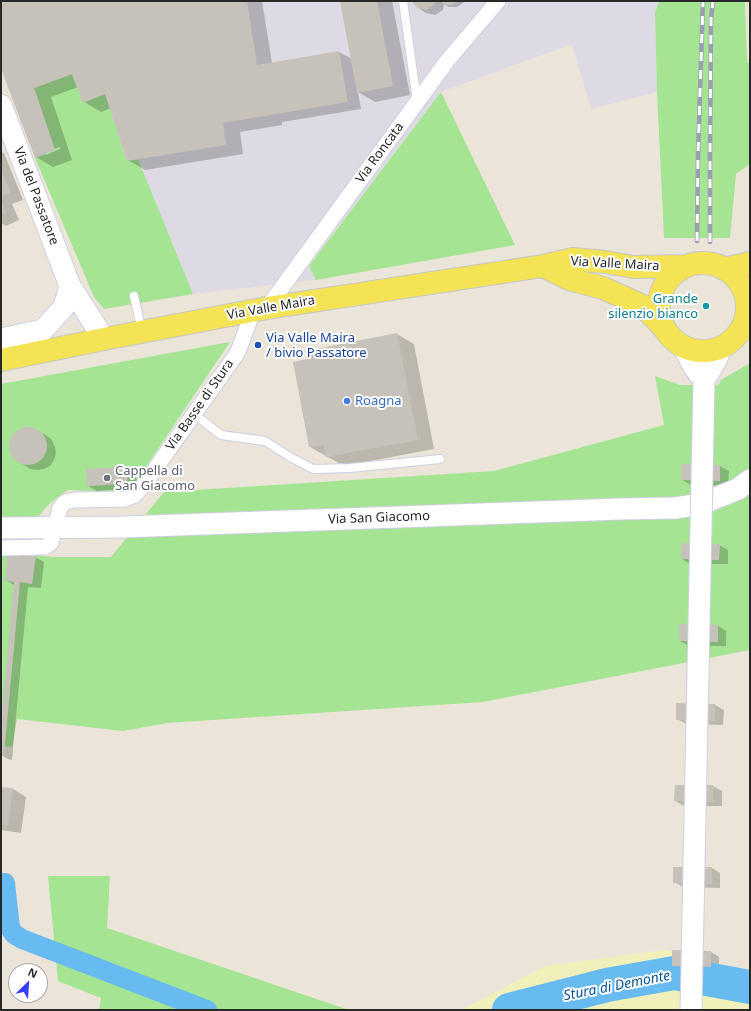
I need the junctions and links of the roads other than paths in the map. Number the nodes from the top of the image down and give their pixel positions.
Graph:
1 (498, 1) edge
2 (402, 2) edge
3 (417, 103) junction
4 (1, 106) edge
5 (750, 263) edge
6 (543, 266) junction
7 (687, 266) junction
8 (724, 268) junction
9 (70, 286) junction
10 (134, 296) dead end
11 (260, 310) junction
12 (745, 327) edge
13 (664, 328) junction
14 (142, 332) junction
15 (1, 339) edge
16 (104, 339) junction
17 (683, 346) junction
18 (721, 348) junction
19 (1, 360) edge
20 (704, 381) junction
21 (194, 414) junction
22 (440, 459) dead end
23 (750, 480) edge
24 (56, 527) junction
25 (1, 528) edge
26 (1, 548) edge
27 (691, 1010) edge

1 - 3 street, Via Roncata
2 - 3 lane
3 - 11 street, Via Roncata
4 - 9 main road, Via del Passatore
5 - 8 main road
6 - 7 main road, Via Valle Maira
6 - 11 main road, Via Valle Maira
6 - 13 main road, Via Valle Maira
7 - 8 main road
7 - 13 main road
8 - 12 main road
9 - 15 main road
9 - 16 main road, Via del Passatore
10 - 14 lane
11 - 14 main road, Via Valle Maira
11 - 21 street, Via Basse di Stura
12 - 18 main road
13 - 17 main road
14 - 16 main road, Via Valle Maira
16 - 19 main road, Via Valle Maira
17 - 18 main road
17 - 20 main road
18 - 20 main road
20 - 27 main road, bridge
21 - 22 lane
21 - 24 street, Via Basse di Stura
23 - 24 main road, Via San Giacomo
24 - 25 main road, Via San Giacomo
24 - 26 street, Via Basse di Stura

